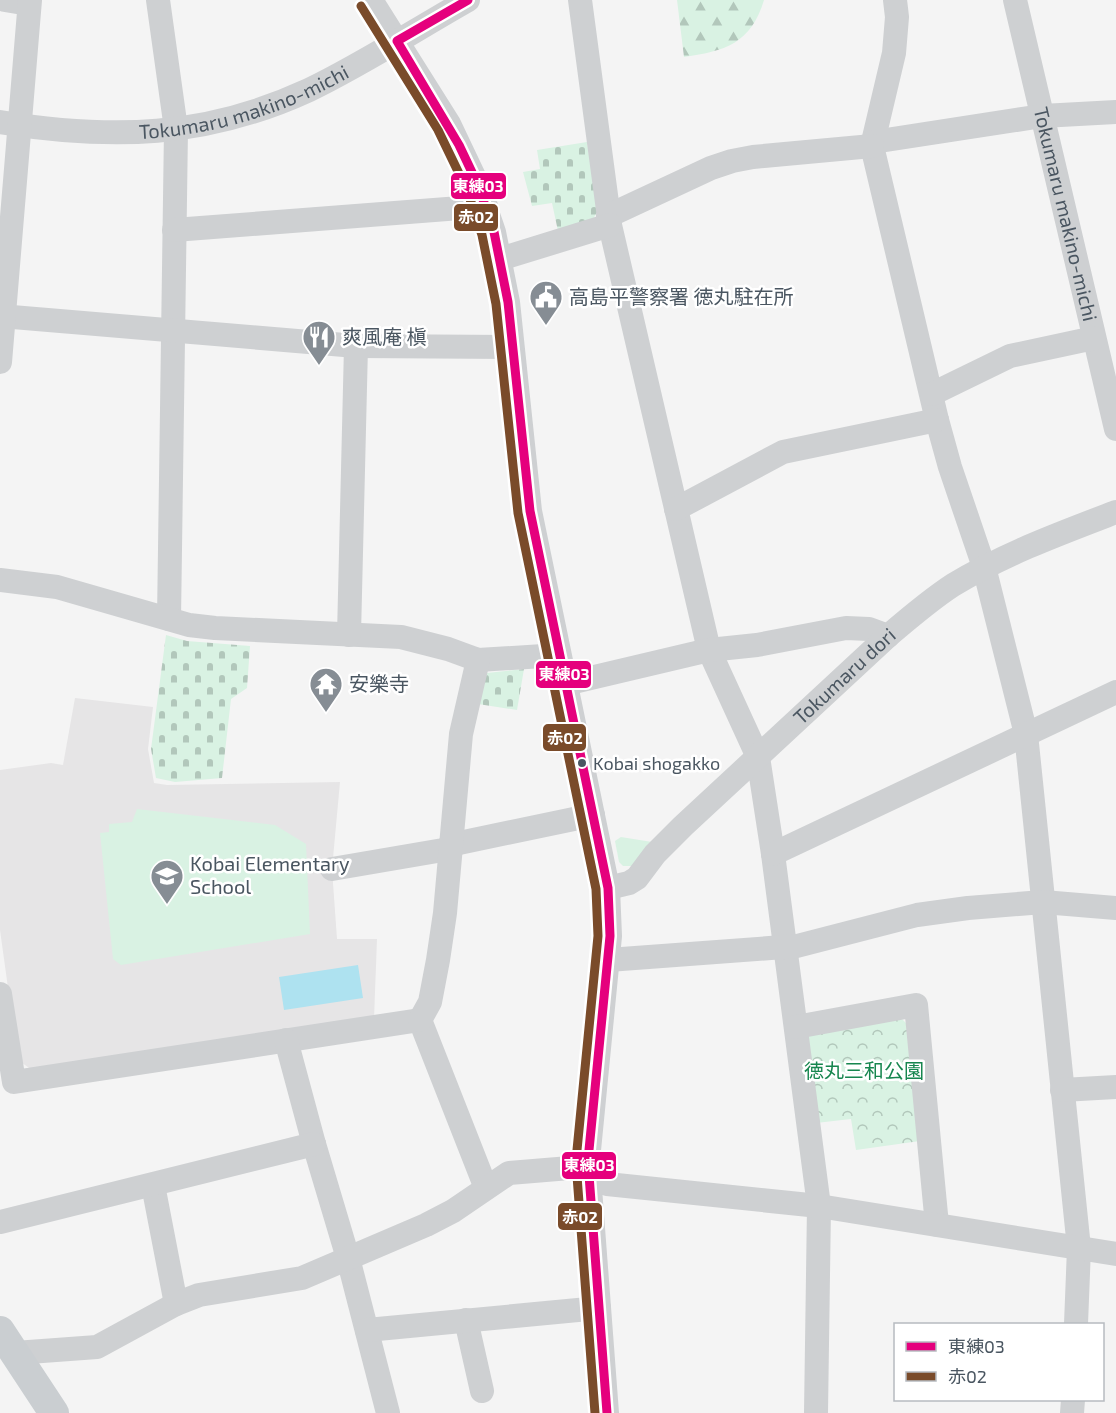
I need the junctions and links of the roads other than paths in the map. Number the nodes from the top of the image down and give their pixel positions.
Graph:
1 (5, 0) edge
2 (158, 0) edge
3 (371, 0) edge
4 (468, 0) edge
5 (580, 0) edge
6 (895, 0) edge
7 (1015, 0) edge
8 (30, 2) edge
9 (397, 41) junction
10 (1116, 112) edge
11 (1042, 116) junction
12 (10, 123) edge
13 (176, 129) junction
14 (873, 144) junction
15 (486, 206) junction
16 (609, 220) junction
17 (174, 230) junction
18 (500, 259) junction
19 (2, 316) edge
20 (172, 331) junction
21 (1094, 338) junction
22 (356, 345) junction
23 (512, 346) junction
24 (0, 362) edge
25 (932, 394) junction
26 (937, 420) junction
27 (1116, 429) edge
28 (676, 509) junction
29 (1116, 512) edge
30 (984, 567) junction
31 (0, 580) edge
32 (169, 619) junction
33 (349, 635) junction
34 (888, 636) junction
35 (709, 650) junction
36 (559, 655) junction
37 (478, 660) junction
38 (565, 684) junction
39 (1116, 692) edge
40 (1026, 734) junction
41 (758, 757) junction
42 (593, 815) junction
43 (450, 847) junction
44 (773, 854) junction
45 (333, 869) dead end
46 (608, 888) junction
47 (1043, 902) junction
48 (1116, 908) edge
49 (786, 948) junction
50 (608, 960) junction
51 (0, 994) edge
52 (420, 1020) junction
53 (796, 1027) junction
54 (286, 1040) junction
55 (1116, 1087) edge
56 (1062, 1090) junction
57 (314, 1144) junction
58 (589, 1175) junction
59 (153, 1185) junction
60 (486, 1188) junction
61 (819, 1206) junction
62 (0, 1222) edge
63 (937, 1225) junction
64 (1079, 1248) junction
65 (1116, 1254) edge
66 (348, 1258) junction
67 (176, 1304) junction
68 (599, 1308) junction
69 (466, 1320) junction
70 (1076, 1323) edge
71 (367, 1330) junction
72 (8, 1342) edge
73 (482, 1391) dead end
74 (54, 1413) edge
75 (388, 1413) edge
76 (607, 1413) edge
77 (816, 1413) edge

1 - 8 street
2 - 13 street
3 - 9 street
4 - 9 street, Tokumaru makino-michi
5 - 16 street
6 - 14 street
7 - 11 street, Tokumaru makino-michi
8 - 12 street
9 - 13 street, Tokumaru makino-michi
9 - 15 street
10 - 11 street
11 - 14 street
11 - 21 street, Tokumaru makino-michi
12 - 13 street, Tokumaru makino-michi
12 - 19 street
13 - 17 street
14 - 16 street
14 - 25 street
15 - 17 street
15 - 18 street
16 - 18 street
16 - 28 street
17 - 20 street
18 - 23 street
19 - 20 street
19 - 24 street
20 - 22 street
20 - 32 street
21 - 25 street
21 - 27 street, Tokumaru makino-michi
22 - 23 street
22 - 33 street
23 - 36 street
25 - 26 street
26 - 28 street
26 - 30 street
28 - 35 street
29 - 30 street, Tokumaru dori
30 - 34 street, Tokumaru dori
30 - 40 street
31 - 32 street
32 - 33 street
33 - 37 street
34 - 35 street
34 - 41 street, Tokumaru dori
35 - 38 street
35 - 41 street
36 - 37 street
36 - 38 street
37 - 43 street
38 - 42 street
39 - 40 street
40 - 44 street
40 - 47 street
41 - 44 street
41 - 46 street, Tokumaru dori
42 - 43 street
42 - 46 street
43 - 45 street
43 - 52 street
44 - 49 street
46 - 50 street
47 - 48 street
47 - 49 street
47 - 56 street
49 - 50 street
49 - 53 street
50 - 58 street
51 - 54 street
52 - 54 street
52 - 60 street
53 - 61 street
53 - 63 street
54 - 57 street
55 - 56 street
56 - 64 street
57 - 59 street
57 - 66 street
58 - 60 street
58 - 61 street
58 - 68 street
59 - 62 street
59 - 67 street
60 - 66 street
61 - 63 street
61 - 77 street
63 - 64 street
64 - 65 street
64 - 70 street
66 - 67 street
66 - 71 street
67 - 72 street
68 - 69 street
68 - 76 street
69 - 71 street
69 - 73 street
71 - 75 street
72 - 74 main road

